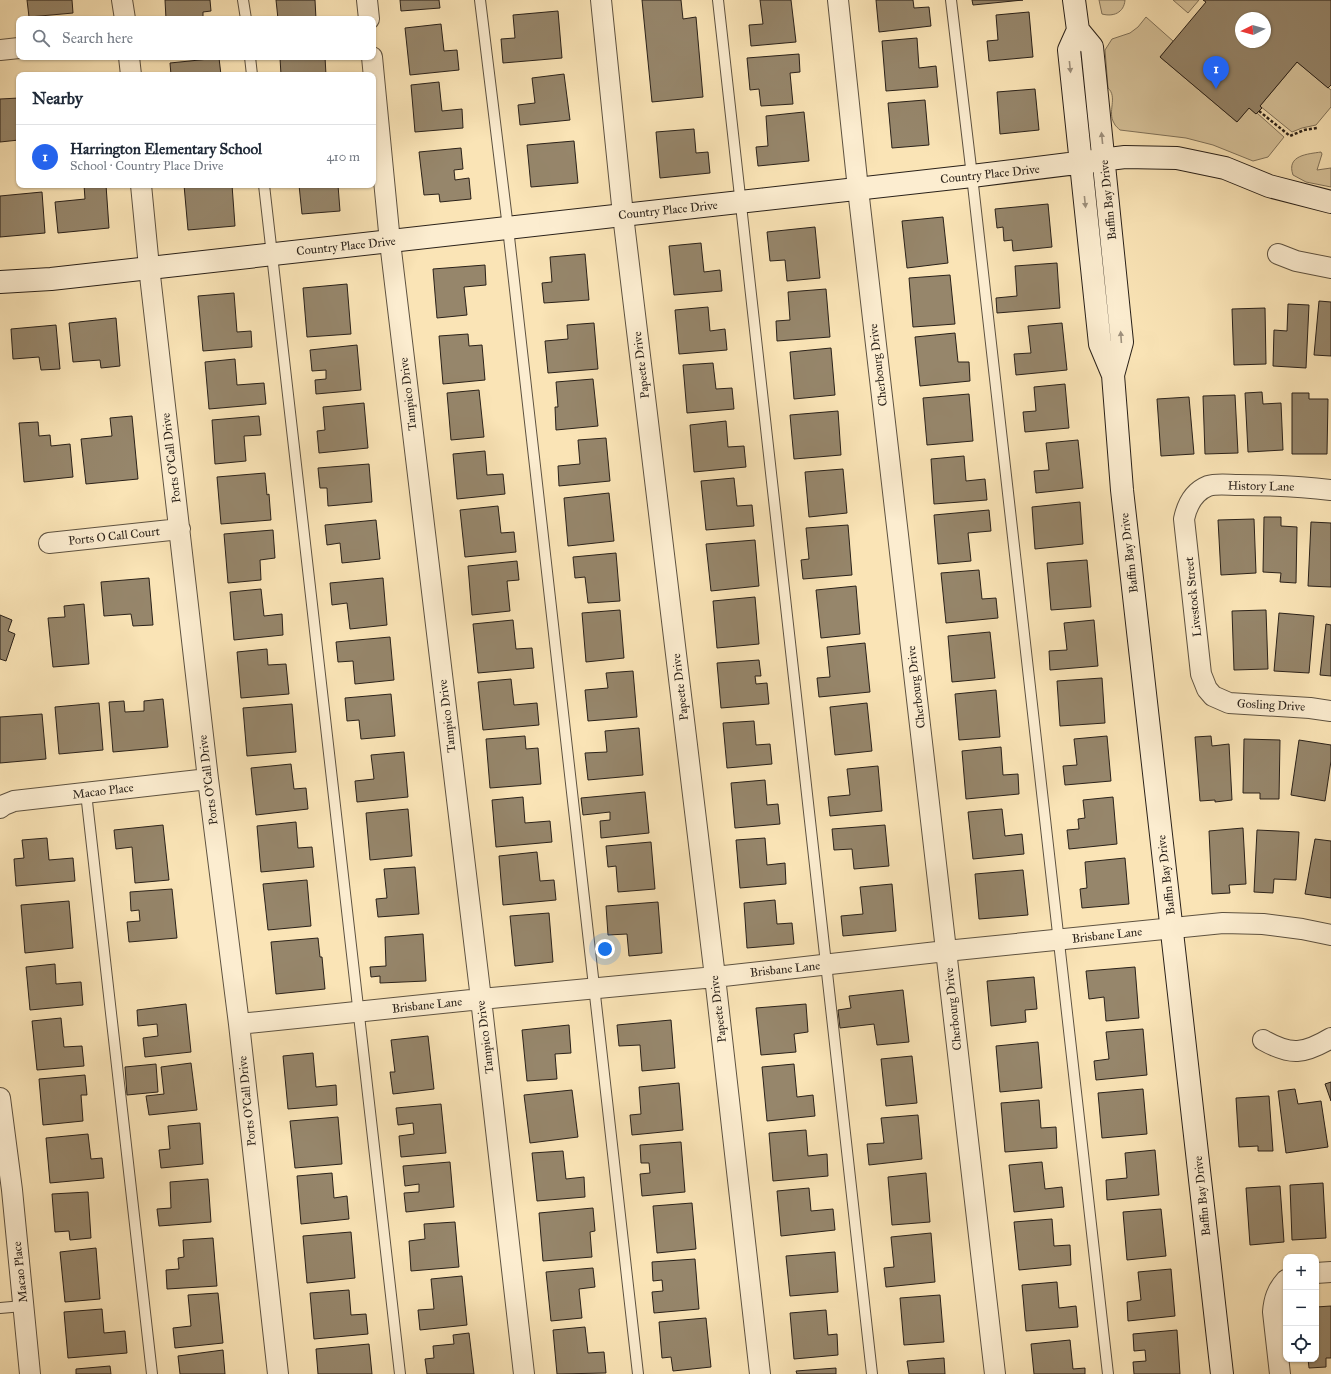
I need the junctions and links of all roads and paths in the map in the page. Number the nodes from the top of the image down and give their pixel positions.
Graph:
1 (122, 0) edge
2 (243, 0) edge
3 (367, 0) edge
4 (480, 0) edge
5 (601, 0) edge
6 (718, 0) edge
7 (838, 0) edge
8 (951, 0) edge
9 (1074, 0) edge
10 (125, 16) edge
11 (246, 16) edge
12 (369, 16) edge
13 (1078, 30) junction
14 (16, 48) edge
15 (0, 50) edge
16 (129, 60) edge
17 (250, 60) edge
18 (372, 60) edge
19 (131, 72) edge
20 (252, 72) edge
21 (373, 72) edge
22 (376, 98) edge
23 (1259, 111) dead end
24 (1317, 128) dead end
25 (1104, 159) junction
26 (1081, 163) junction
27 (972, 176) junction
28 (141, 188) edge
29 (264, 188) edge
30 (858, 189) junction
31 (740, 202) junction
32 (1331, 202) edge
33 (623, 215) junction
34 (508, 228) junction
35 (390, 242) junction
36 (272, 254) junction
37 (1278, 254) dead end
38 (149, 268) junction
39 (1331, 268) edge
40 (0, 282) edge
41 (1114, 375) junction
42 (1331, 490) edge
43 (1193, 496) joint
44 (180, 529) junction
45 (49, 543) dead end
46 (1213, 696) joint
47 (1331, 711) edge
48 (208, 779) junction
49 (86, 793) junction
50 (0, 808) edge
51 (1172, 929) junction
52 (1331, 935) edge
53 (1059, 940) junction
54 (946, 951) junction
55 (826, 965) junction
56 (715, 978) junction
57 (594, 989) junction
58 (481, 999) junction
59 (358, 1012) junction
60 (239, 1024) junction
61 (1331, 1038) edge
62 (1263, 1040) dead end
63 (0, 1098) edge
64 (6, 1191) edge
65 (1331, 1272) edge
66 (1319, 1273) edge
67 (1283, 1283) edge
68 (23, 1306) junction
69 (0, 1308) edge
70 (30, 1374) edge
71 (152, 1374) edge
72 (278, 1374) edge
73 (400, 1374) edge
74 (524, 1374) edge
75 (638, 1374) edge
76 (760, 1374) edge
77 (872, 1374) edge
78 (994, 1374) edge
79 (1108, 1374) edge
80 (1222, 1374) edge
81 (1280, 1374) edge

1 - 10 street
2 - 11 lane
3 - 12 street
4 - 34 lane
5 - 33 street, Papeete Drive
6 - 31 lane
7 - 30 street, Cherbourg Drive
8 - 27 lane
9 - 13 street
25 -> 13 street, Baffin Bay Drive
13 -> 26 street, Baffin Bay Drive
14 - 15 street
16 - 19 street
17 - 20 lane
18 - 21 street, Tampico Drive
22 - 35 street, Tampico Drive
23 - 24 path
25 - 26 street, Country Place Drive
25 - 32 street, Country Place Drive
41 -> 25 street, Baffin Bay Drive
26 - 27 street, Country Place Drive
26 -> 41 street, Baffin Bay Drive
27 - 30 street, Country Place Drive
27 - 53 lane
28 - 38 street, Ports O'Call Drive
29 - 36 lane
30 - 31 street, Country Place Drive
30 - 54 street, Cherbourg Drive
31 - 33 street, Country Place Drive
31 - 55 lane
33 - 34 street, Country Place Drive
33 - 56 street, Papeete Drive
34 - 35 street, Country Place Drive
34 - 57 lane
35 - 36 street, Country Place Drive
35 - 58 street, Tampico Drive
36 - 38 street, Country Place Drive
36 - 59 lane
37 - 39 street
38 - 40 street, Country Place Drive
38 - 44 street, Ports O'Call Drive
41 - 51 street, Baffin Bay Drive
42 - 43 street, History Lane
43 - 46 street, Livestock Street
44 - 45 street, Ports O Call Court
44 - 48 street, Ports O'Call Drive
46 - 47 street, Gosling Drive
48 - 49 street, Macao Place
48 - 60 street, Ports O'Call Drive
49 - 50 street, Macao Place
49 - 71 lane
51 - 52 street, Brisbane Lane
51 - 53 street, Brisbane Lane
51 - 80 street, Baffin Bay Drive
53 - 54 street, Brisbane Lane
53 - 79 lane
54 - 55 street, Brisbane Lane
54 - 78 street, Cherbourg Drive
55 - 56 street, Brisbane Lane
55 - 77 lane
56 - 57 street, Brisbane Lane
56 - 76 street, Papeete Drive
57 - 58 street, Brisbane Lane
57 - 75 lane
58 - 59 street, Brisbane Lane
58 - 74 street, Tampico Drive
59 - 60 street, Brisbane Lane
59 - 73 lane
60 - 72 street, Ports O'Call Drive
61 - 62 street
63 - 64 street, Macao Place
64 - 68 street, Macao Place
65 - 66 street
67 - 81 street
68 - 69 lane
68 - 70 street, Macao Place

